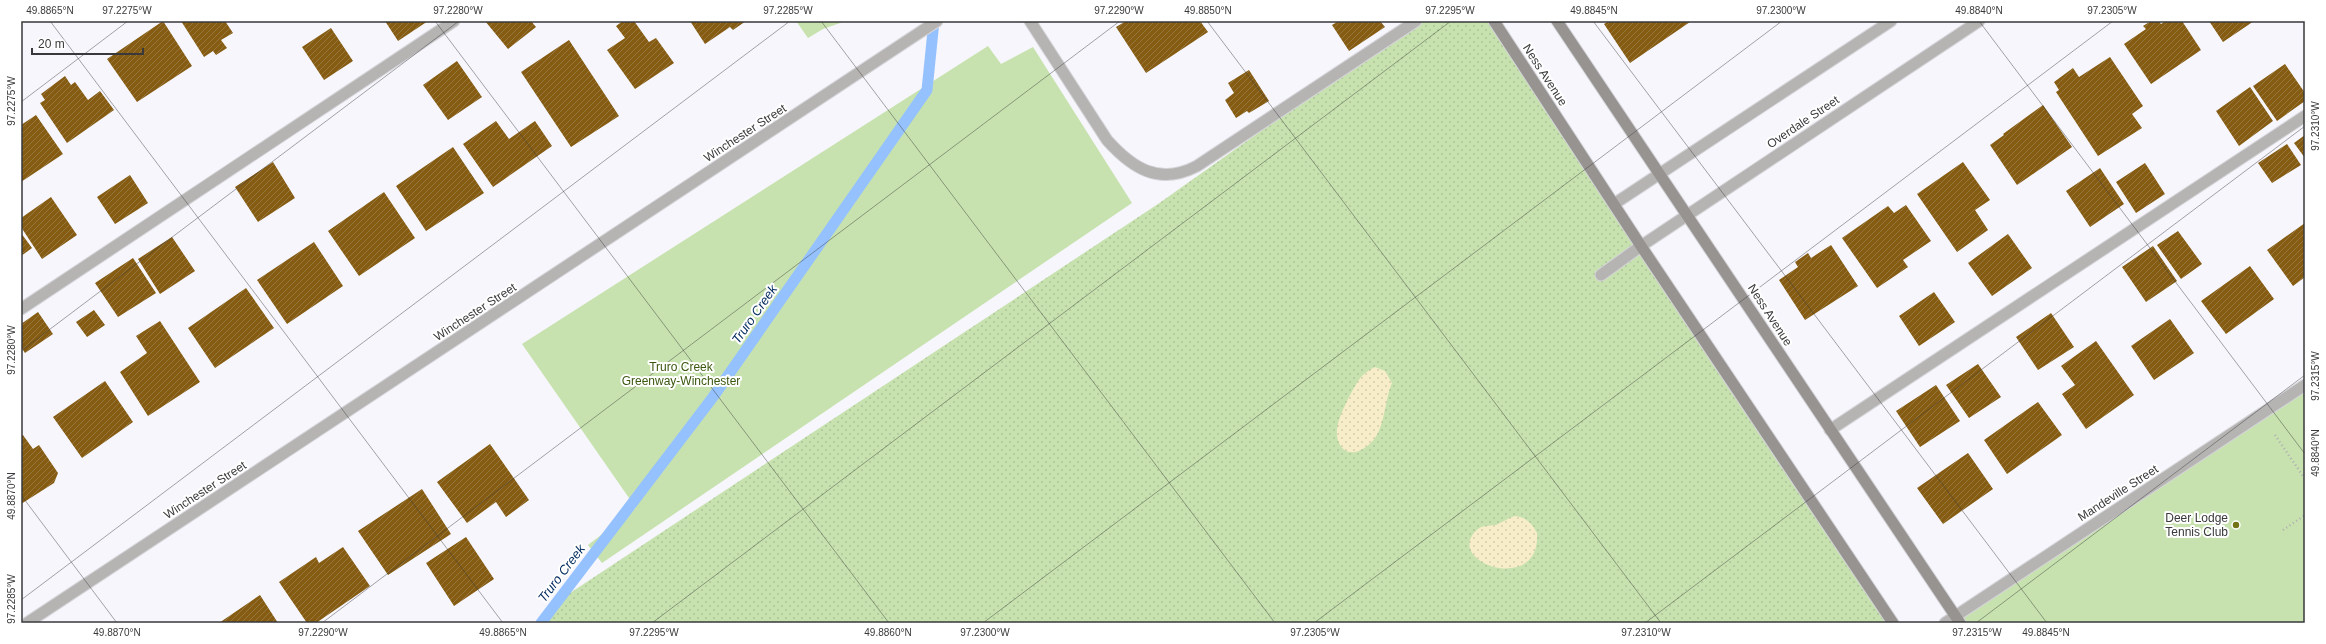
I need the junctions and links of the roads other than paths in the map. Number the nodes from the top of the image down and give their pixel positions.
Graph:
1 (454, 21) edge
2 (937, 21) edge
3 (1030, 21) edge
4 (1416, 21) edge
5 (1494, 21) edge
6 (1557, 21) edge
7 (1891, 21) edge
8 (1979, 21) edge
9 (2305, 116) edge
10 (1660, 174) junction
11 (1614, 204) junction
12 (1687, 215) junction
13 (1641, 246) junction
14 (1601, 275) dead end
15 (21, 309) edge
16 (2305, 385) edge
17 (1830, 430) junction
18 (1957, 620) edge
19 (27, 623) edge
20 (1893, 623) edge
21 (1945, 623) edge

1 - 15 street
2 - 19 street, Winchester Street
3 - 4 street
5 - 11 main road, Ness Avenue
6 - 10 main road, Ness Avenue
7 - 10 street
8 - 12 street, Overdale Street
9 - 17 street
10 - 11 street
10 - 12 main road, Ness Avenue
11 - 13 main road, Ness Avenue
12 - 13 street, Overdale Street
12 - 17 main road, Ness Avenue
13 - 14 street, Overdale Street
13 - 20 main road, Ness Avenue
16 - 18 street, Mandeville Street
17 - 18 main road, Ness Avenue
18 - 21 street, Mandeville Street

